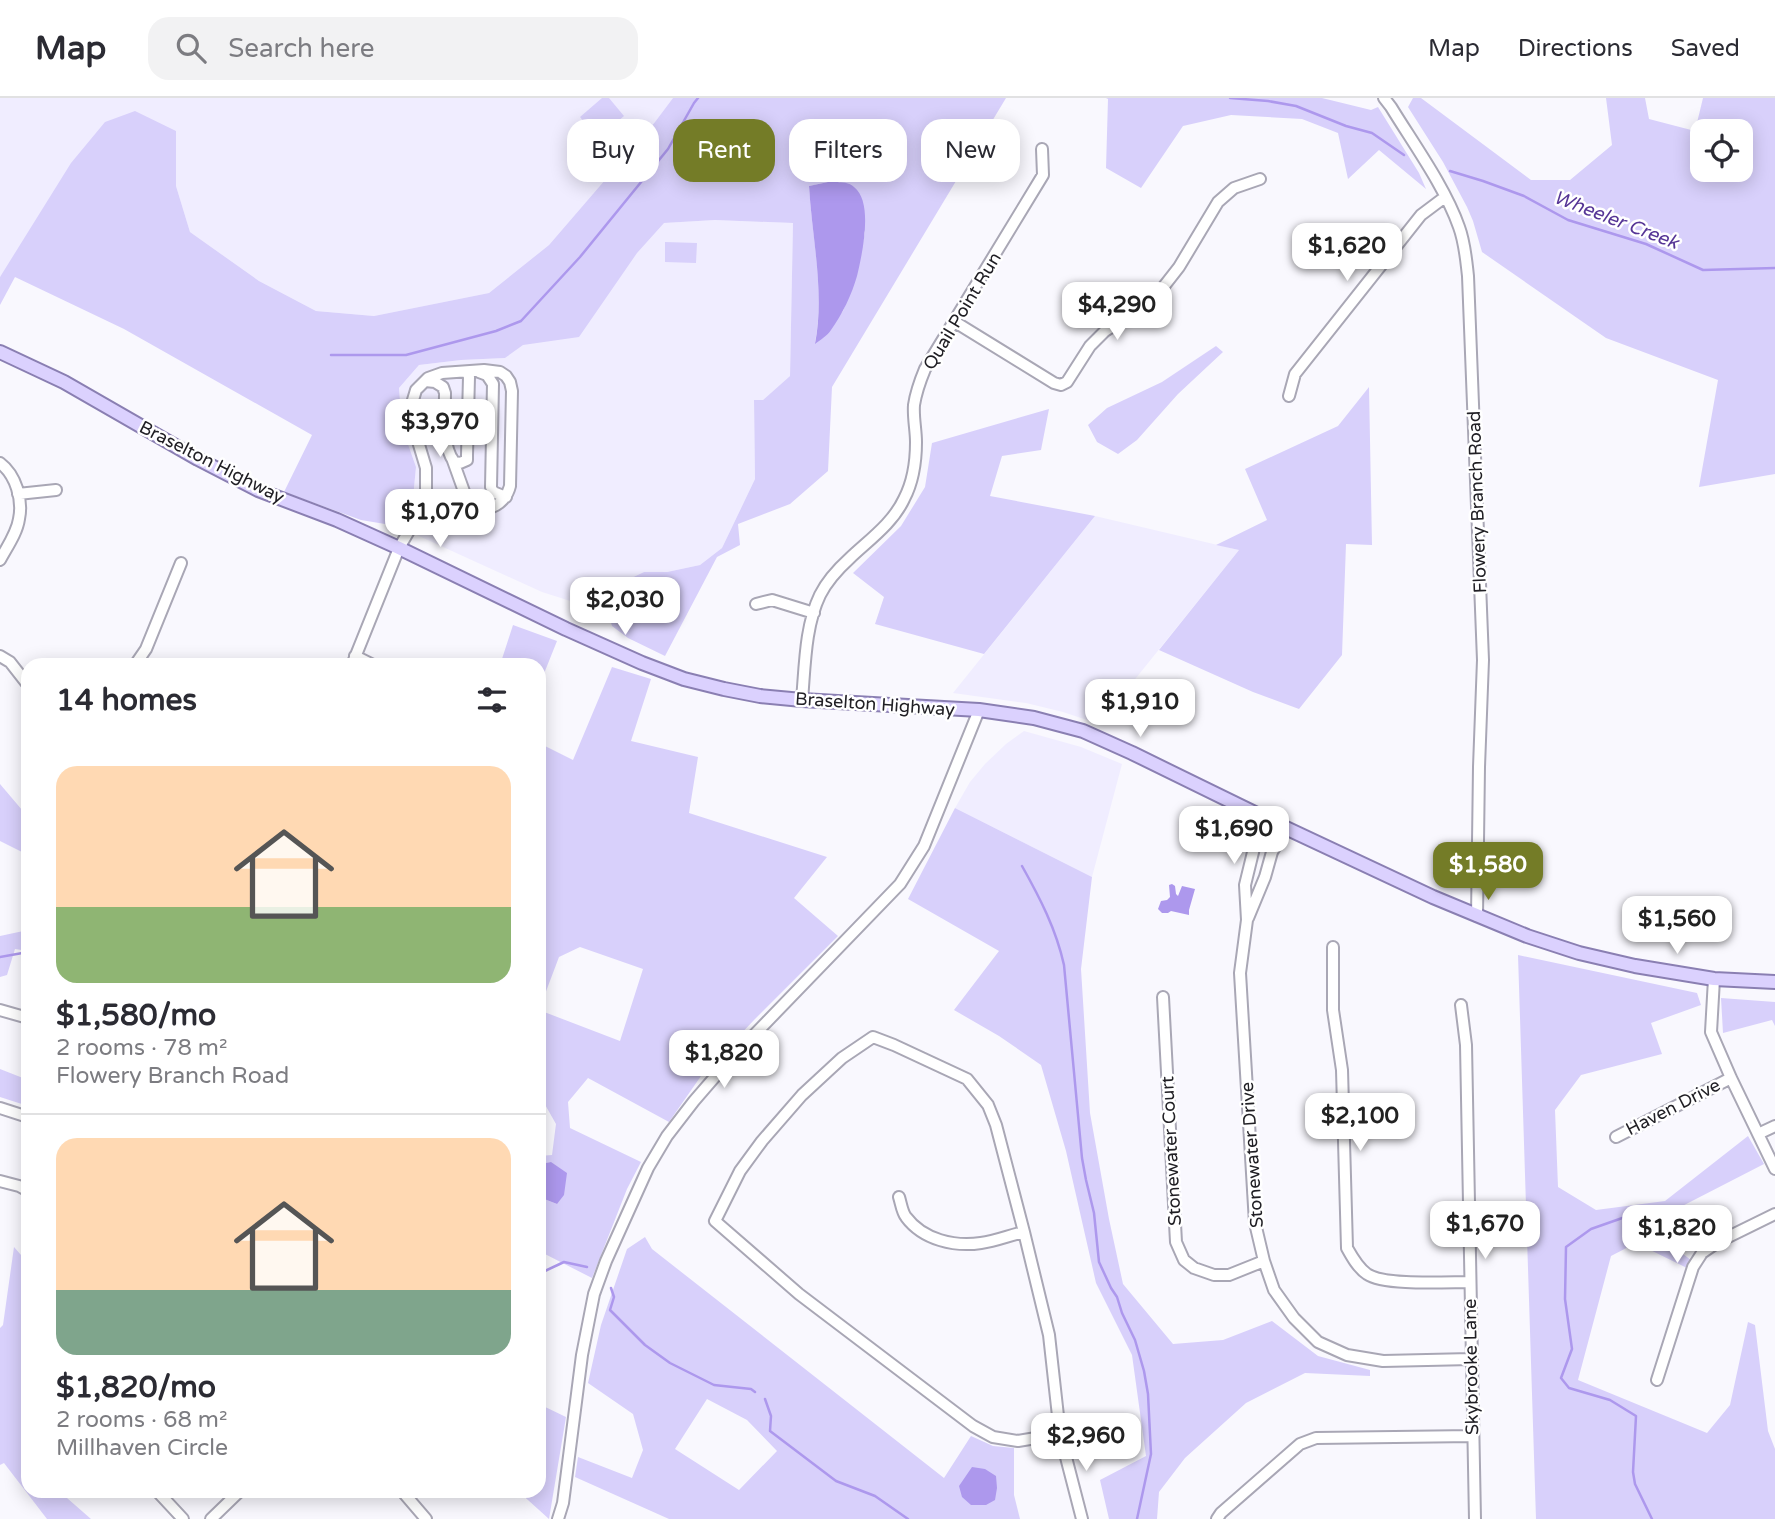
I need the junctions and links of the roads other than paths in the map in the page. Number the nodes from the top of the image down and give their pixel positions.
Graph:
1 (1399, 98) edge
2 (1387, 102) edge
3 (1042, 149) dead end
4 (1260, 179) dead end
5 (1445, 197) junction
6 (955, 322) junction
7 (0, 352) edge
8 (476, 371) junction
9 (425, 381) junction
10 (1289, 396) dead end
11 (452, 458) junction
12 (0, 463) edge
13 (56, 490) dead end
14 (18, 494) junction
15 (506, 497) junction
16 (399, 548) junction
17 (0, 560) edge
18 (181, 563) dead end
19 (756, 604) dead end
20 (814, 613) junction
21 (0, 656) edge
22 (140, 658) edge
23 (355, 658) edge
24 (21, 676) edge
25 (802, 700) junction
26 (979, 710) junction
27 (1265, 818) junction
28 (1286, 829) junction
29 (1477, 916) junction
30 (1247, 920) junction
31 (1333, 947) dead end
32 (1714, 979) junction
33 (1775, 982) edge
34 (1163, 997) dead end
35 (1461, 1005) dead end
36 (0, 1010) edge
37 (21, 1016) edge
38 (1731, 1078) junction
39 (0, 1108) edge
40 (21, 1115) edge
41 (1775, 1126) edge
42 (1758, 1134) junction
43 (1616, 1136) dead end
44 (1775, 1169) edge
45 (0, 1181) edge
46 (21, 1187) edge
47 (899, 1197) dead end
48 (1775, 1214) edge
49 (1024, 1231) junction
50 (1264, 1261) junction
51 (1470, 1282) junction
52 (1471, 1359) junction
53 (1657, 1380) dead end
54 (1060, 1434) junction
55 (1473, 1436) junction
56 (164, 1498) edge
57 (233, 1498) edge
58 (408, 1498) edge
59 (183, 1519) edge
60 (211, 1519) edge
61 (426, 1519) edge
62 (558, 1519) edge
63 (1082, 1519) edge
64 (1217, 1519) edge
65 (1475, 1519) edge

1 - 2 street
2 - 5 street, Flowery Branch Road
3 - 6 street, Quail Point Run
4 - 6 street
5 - 10 street
5 - 29 street, Flowery Branch Road
6 - 20 street, Quail Point Run
7 - 16 main road, Braselton Highway
8 - 9 street
8 - 11 street
8 - 15 street
8 - 15 street
9 - 11 street
9 - 16 street
11 - 15 street
12 - 14 street
13 - 14 street
14 - 17 street
16 - 23 street
16 - 25 main road, Braselton Highway
18 - 22 street
19 - 20 street
20 - 25 street, Quail Point Run
21 - 24 street
25 - 26 main road, Braselton Highway
26 - 27 main road, Braselton Highway
26 - 62 street
27 - 28 main road, Braselton Highway
27 - 30 street, Stonewater Drive
28 - 29 main road, Braselton Highway
28 - 30 street, Stonewater Drive
29 - 32 main road, Braselton Highway
30 - 50 street, Stonewater Drive
31 - 51 street
32 - 33 main road, Braselton Highway
32 - 38 street
34 - 50 street, Stonewater Court
35 - 51 street, Skybrooke Lane
36 - 37 street
38 - 42 street
38 - 43 street, Haven Drive
39 - 40 street
41 - 42 street
42 - 44 street
45 - 46 street
47 - 49 street
48 - 53 street
49 - 54 street
49 - 54 street
50 - 52 street, Stonewater Drive
51 - 52 street, Skybrooke Lane
52 - 55 street, Skybrooke Lane
54 - 63 street
55 - 64 street
55 - 65 street, Skybrooke Lane
56 - 59 street
57 - 60 street
58 - 61 street

